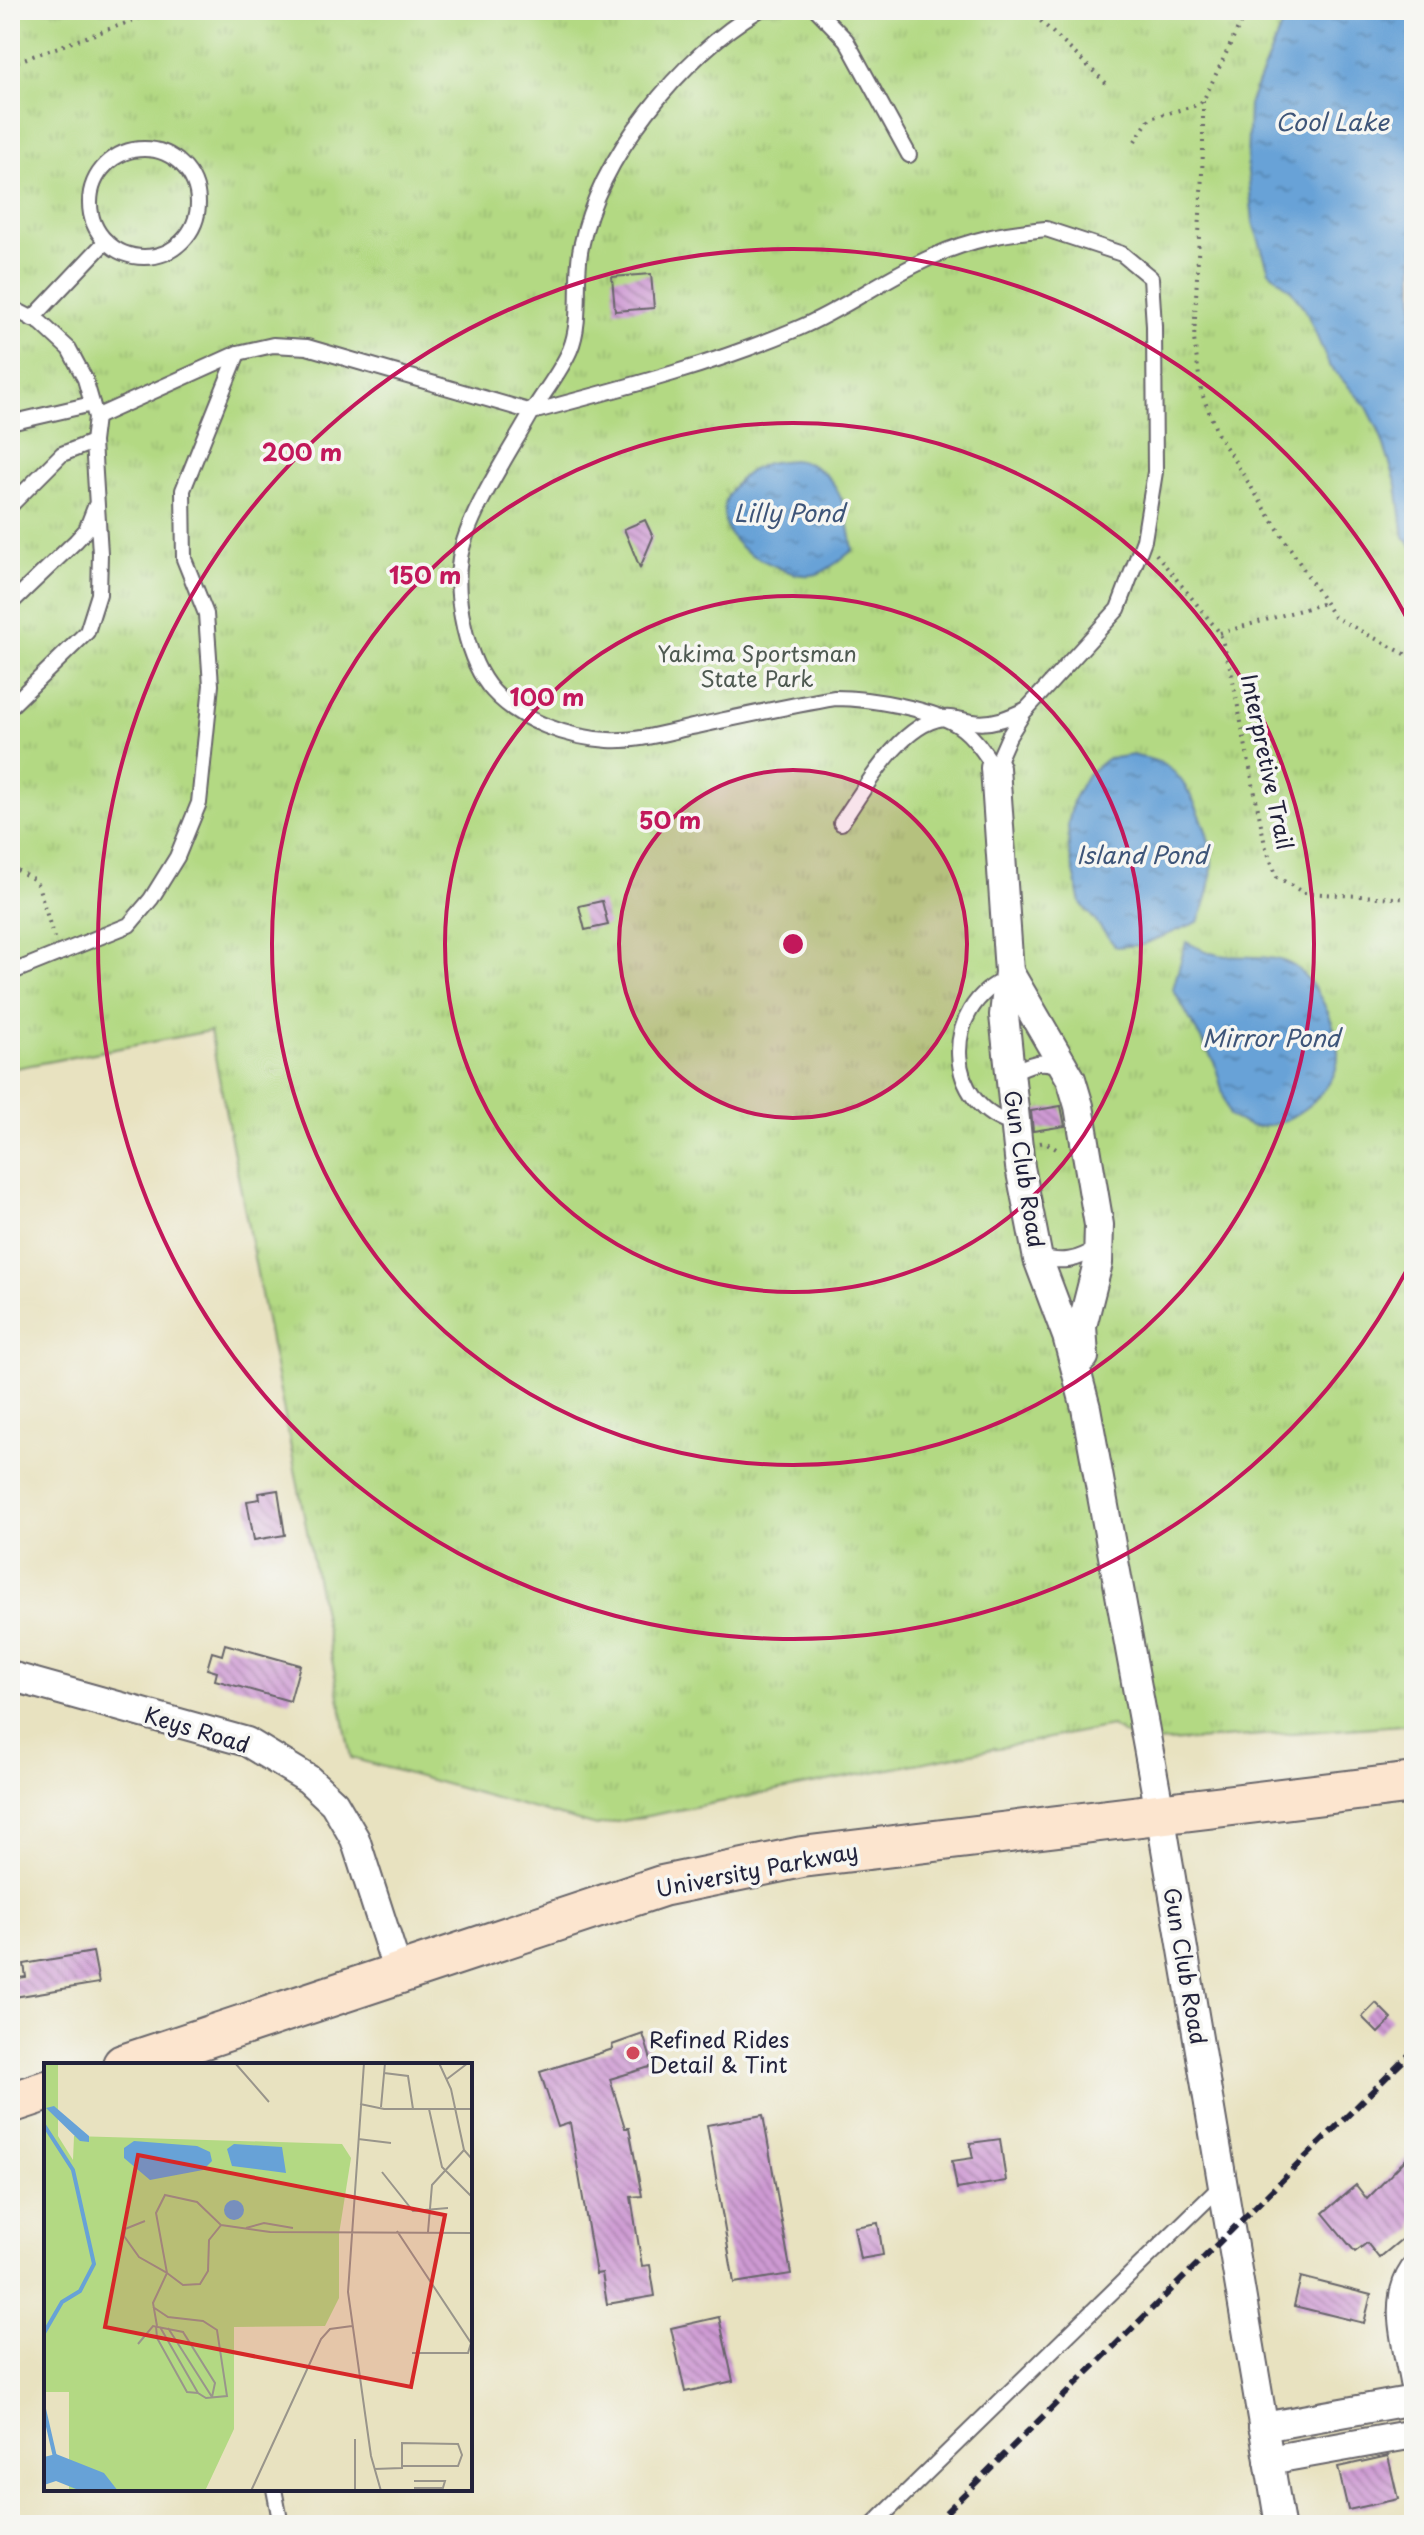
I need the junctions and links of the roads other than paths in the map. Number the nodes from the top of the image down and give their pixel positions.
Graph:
1 (759, 10) edge
2 (817, 10) edge
3 (909, 155) dead end
4 (106, 241) junction
5 (10, 307) edge
6 (32, 319) junction
7 (238, 353) junction
8 (94, 410) junction
9 (532, 412) junction
10 (10, 423) edge
11 (93, 442) junction
12 (97, 503) junction
13 (10, 506) edge
14 (10, 604) edge
15 (10, 707) edge
16 (1027, 709) junction
17 (944, 717) junction
18 (995, 768) junction
19 (841, 823) dead end
20 (10, 973) edge
21 (1008, 975) junction
22 (1065, 1069) junction
23 (1010, 1074) junction
24 (1017, 1136) junction
25 (1098, 1247) junction
26 (1037, 1256) junction
27 (1086, 1408) junction
28 (10, 1676) edge
29 (1414, 1783) edge
30 (1160, 1813) junction
31 (398, 1972) junction
32 (129, 2063) edge
33 (44, 2092) edge
34 (10, 2103) edge
35 (1222, 2185) junction
36 (1414, 2271) edge
37 (1414, 2382) edge
38 (1414, 2400) edge
39 (1263, 2427) junction
40 (1414, 2434) edge
41 (1269, 2460) junction
42 (274, 2491) edge
43 (281, 2525) edge
44 (873, 2525) edge
45 (1280, 2525) edge

1 - 9 lane
2 - 3 lane
4 - 4 lane
4 - 6 lane
5 - 6 lane
6 - 8 lane
7 - 8 lane
7 - 9 lane
7 - 20 lane
8 - 10 lane
8 - 11 lane
9 - 16 lane
9 - 17 lane
11 - 12 lane
11 - 13 lane
12 - 14 lane
12 - 15 lane
16 - 17 lane
16 - 18 lane
17 - 18 lane
17 - 19 lane
18 - 21 street, Gun Club Road
21 - 22 street, Gun Club Road
21 - 23 street, Gun Club Road
21 - 24 lane
22 - 23 lane
22 - 25 street, Gun Club Road
23 - 24 street, Gun Club Road
24 - 26 street, Gun Club Road
25 - 26 lane
25 - 27 street, Gun Club Road
26 - 27 street, Gun Club Road
27 - 30 street, Gun Club Road
28 - 31 street, Keys Road
29 - 30 main road, University Parkway
30 - 31 main road, University Parkway
30 - 35 street, Gun Club Road
31 - 32 main road, University Parkway
33 - 34 main road
35 - 39 street, Gun Club Road
35 - 44 lane
36 - 37 street
38 - 39 street
39 - 41 street, Gun Club Road
40 - 41 street
41 - 45 street, Gun Club Road
42 - 43 lane

